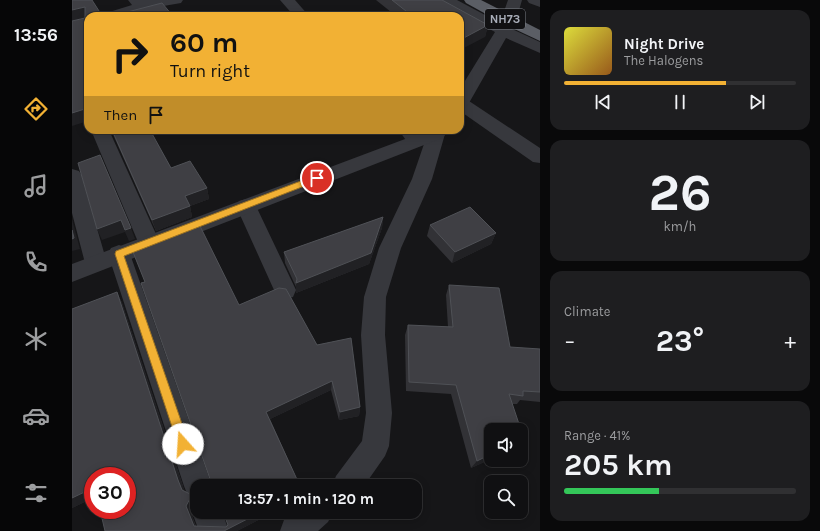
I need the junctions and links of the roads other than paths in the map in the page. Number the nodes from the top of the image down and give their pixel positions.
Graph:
1 (176, 0) edge
2 (287, 0) edge
3 (446, 0) edge
4 (471, 0) edge
5 (534, 0) edge
6 (141, 3) edge
7 (540, 3) edge
8 (120, 12) edge
9 (298, 12) edge
10 (511, 12) edge
11 (540, 36) edge
12 (540, 48) edge
13 (464, 96) edge
14 (464, 106) edge
15 (102, 134) edge
16 (425, 134) edge
17 (540, 157) edge
18 (72, 176) edge
19 (246, 206) junction
20 (149, 243) junction
21 (119, 254) junction
22 (96, 263) junction
23 (72, 273) edge
24 (285, 290) edge
25 (196, 479) edge
26 (352, 479) edge
27 (210, 519) edge
28 (310, 519) edge
29 (214, 531) edge
30 (296, 531) edge

1 - 6 street
2 - 9 street
3 - 10 street
4 - 10 highway, NH73
5 - 7 street
6 - 8 street
10 - 11 highway, NH73
10 - 12 street
10 - 13 street
14 - 17 street
15 - 20 street
16 - 19 street
16 - 26 street
18 - 22 street
19 - 20 street
19 - 24 street
20 - 21 street
21 - 22 street
21 - 25 street
22 - 23 street
27 - 29 street
28 - 30 street

